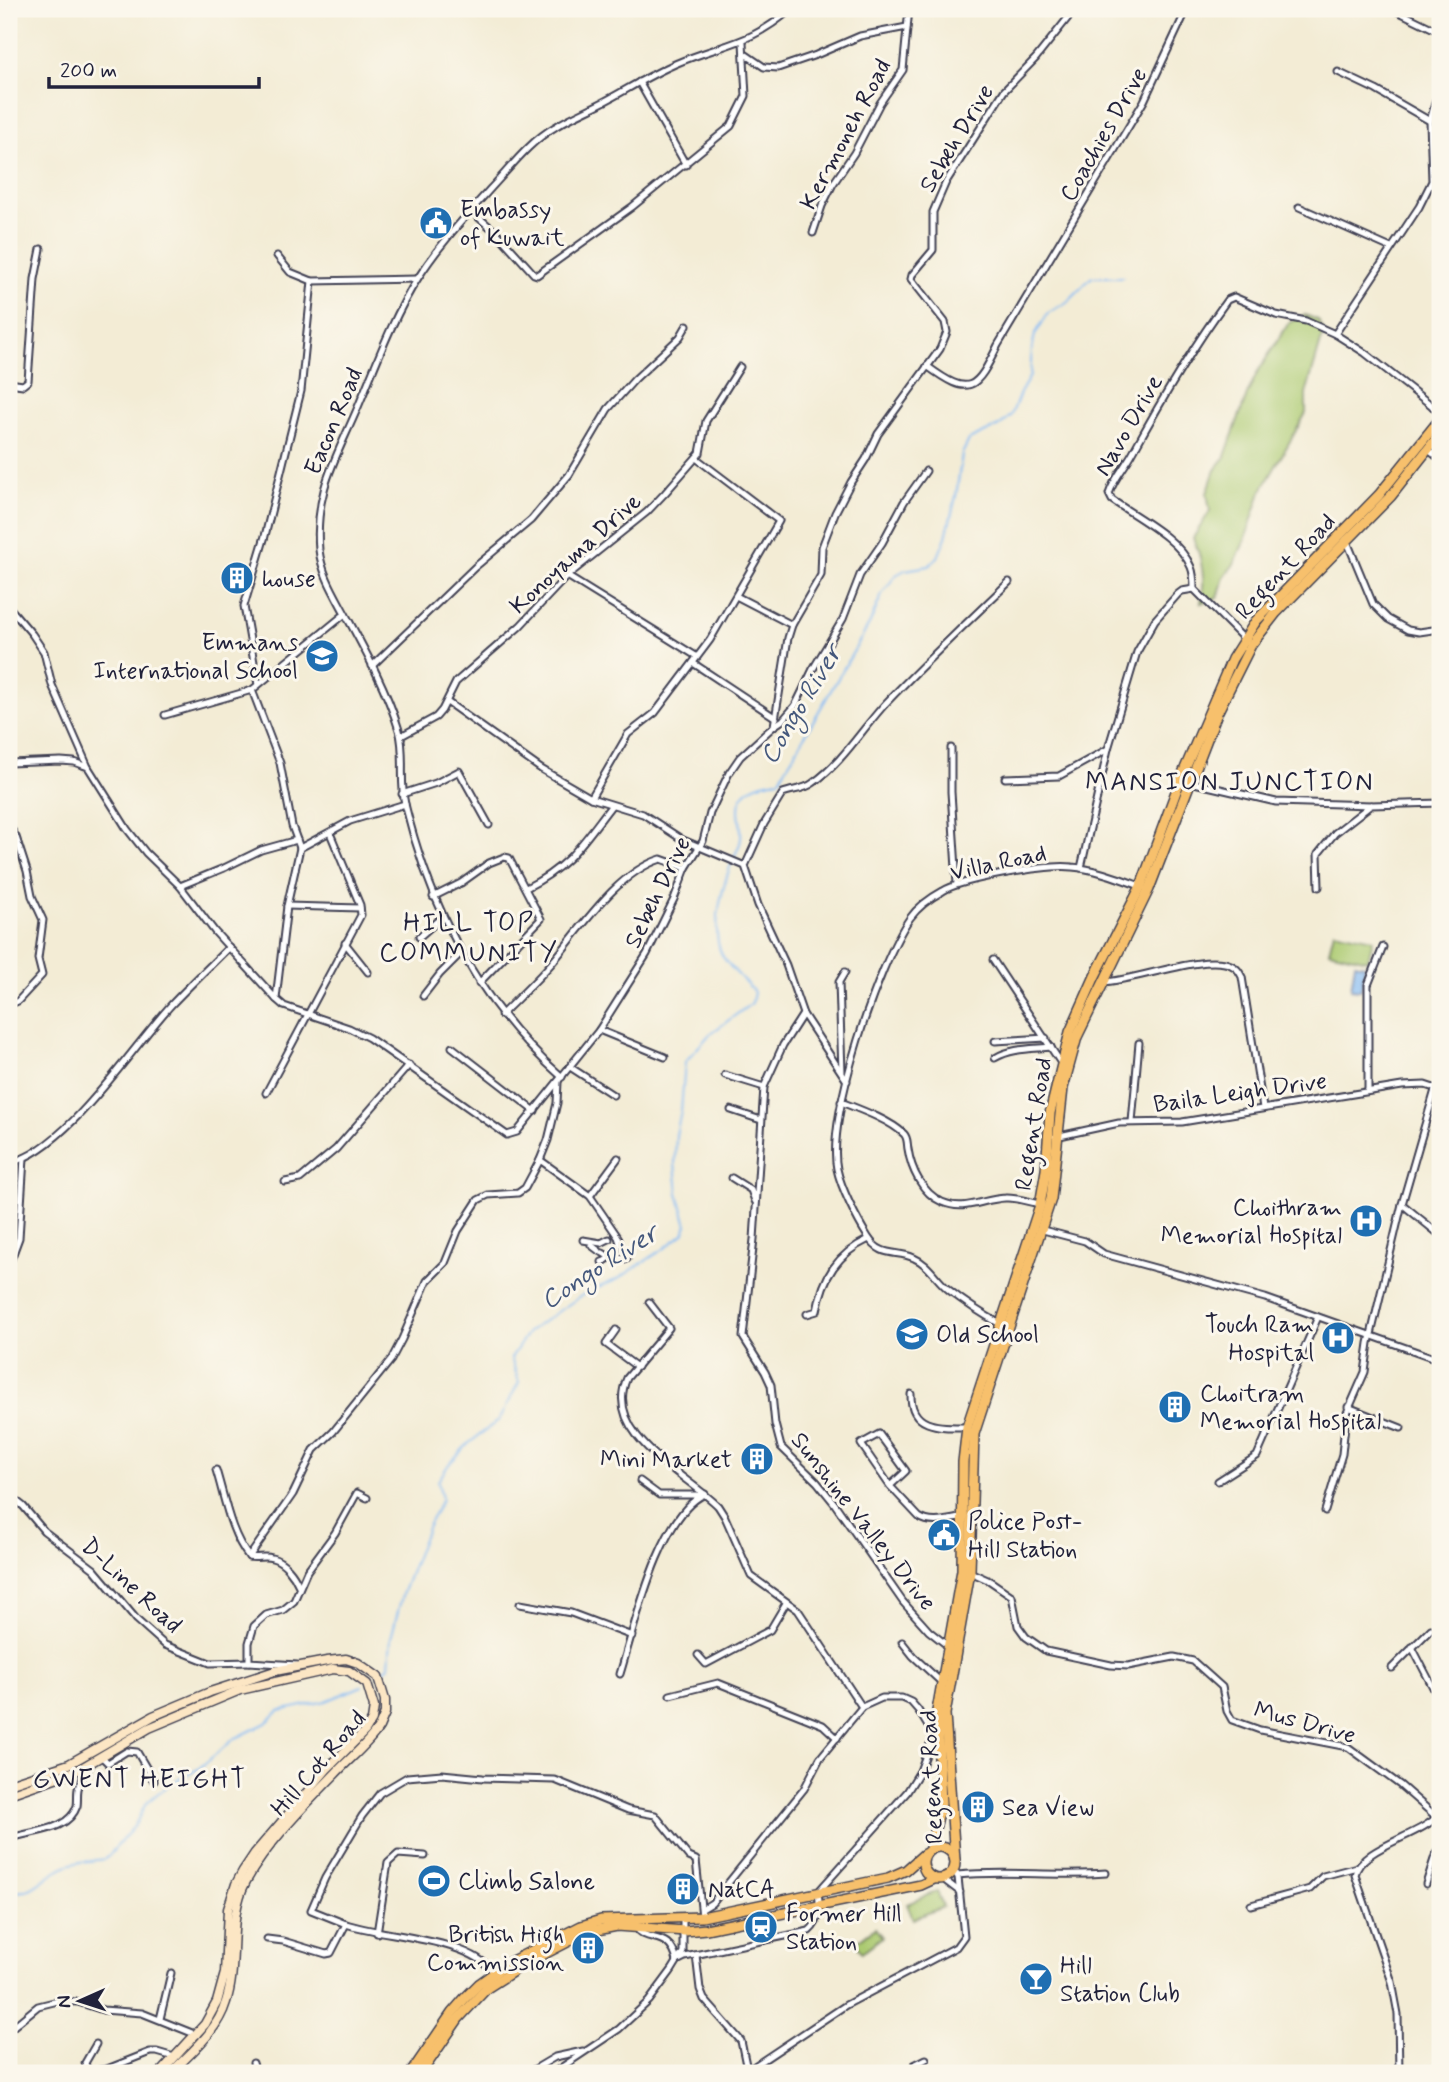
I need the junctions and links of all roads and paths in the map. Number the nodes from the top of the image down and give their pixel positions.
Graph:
1 (791, 9) edge
2 (909, 9) edge
3 (1075, 9) edge
4 (1187, 9) edge
5 (1393, 9) edge
6 (907, 27) junction
7 (1440, 32) edge
8 (743, 41) junction
9 (745, 54) junction
10 (1338, 72) dead end
11 (639, 82) junction
12 (1440, 86) edge
13 (1430, 121) junction
14 (686, 164) junction
15 (1299, 207) dead end
16 (470, 210) junction
17 (813, 233) dead end
18 (1391, 248) junction
19 (40, 250) dead end
20 (277, 257) dead end
21 (417, 279) junction
22 (312, 281) junction
23 (687, 325) dead end
24 (1335, 334) junction
25 (927, 366) junction
26 (740, 367) dead end
27 (9, 383) edge
28 (1440, 393) edge
29 (1433, 407) junction
30 (1440, 412) edge
31 (1440, 419) edge
32 (1440, 434) edge
33 (1427, 449) junction
34 (696, 458) junction
35 (1440, 459) edge
36 (926, 471) dead end
37 (1344, 531) junction
38 (1347, 542) junction
39 (567, 576) junction
40 (1009, 582) dead end
41 (1194, 589) junction
42 (737, 596) junction
43 (9, 607) edge
44 (345, 614) junction
45 (792, 625) junction
46 (1440, 629) edge
47 (1247, 642) junction
48 (696, 656) junction
49 (693, 663) junction
50 (372, 667) junction
51 (258, 685) junction
52 (252, 690) junction
53 (446, 702) junction
54 (165, 715) dead end
55 (775, 722) junction
56 (401, 736) junction
57 (951, 748) dead end
58 (1108, 749) junction
59 (9, 763) edge
60 (88, 767) junction
61 (1005, 778) dead end
62 (1185, 780) junction
63 (402, 794) junction
64 (591, 798) junction
65 (1440, 803) edge
66 (405, 804) junction
67 (1371, 805) junction
68 (611, 806) junction
69 (9, 825) edge
70 (489, 825) dead end
71 (330, 832) junction
72 (298, 840) junction
73 (699, 847) junction
74 (299, 848) junction
75 (741, 864) junction
76 (686, 868) junction
77 (1081, 868) junction
78 (957, 884) junction
79 (180, 886) junction
80 (1319, 887) dead end
81 (526, 888) junction
82 (1145, 888) junction
83 (433, 897) junction
84 (287, 905) junction
85 (360, 908) junction
86 (442, 917) junction
87 (419, 937) dead end
88 (345, 943) junction
89 (229, 947) junction
90 (1383, 947) dead end
91 (461, 953) junction
92 (993, 960) dead end
93 (368, 972) dead end
94 (845, 972) dead end
95 (1095, 976) junction
96 (479, 983) junction
97 (1103, 983) junction
98 (423, 996) dead end
99 (276, 999) junction
100 (9, 1005) edge
101 (309, 1014) junction
102 (803, 1014) junction
103 (501, 1015) junction
104 (599, 1030) junction
105 (1045, 1038) junction
106 (995, 1041) dead end
107 (1139, 1043) dead end
108 (1051, 1047) junction
109 (452, 1048) dead end
110 (665, 1057) dead end
111 (995, 1058) dead end
112 (1061, 1063) junction
113 (409, 1065) junction
114 (570, 1067) junction
115 (842, 1072) junction
116 (725, 1075) dead end
117 (560, 1080) junction
118 (847, 1081) junction
119 (764, 1087) junction
120 (1437, 1090) edge
121 (1368, 1091) junction
122 (266, 1093) dead end
123 (613, 1095) dead end
124 (841, 1102) junction
125 (1263, 1108) junction
126 (732, 1110) dead end
127 (535, 1111) junction
128 (761, 1121) junction
129 (1132, 1122) junction
130 (1053, 1137) junction
131 (24, 1158) junction
132 (618, 1158) dead end
133 (540, 1160) junction
134 (9, 1163) edge
135 (732, 1178) dead end
136 (285, 1182) dead end
137 (590, 1196) junction
138 (756, 1205) junction
139 (1402, 1205) junction
140 (1044, 1206) junction
141 (1038, 1229) junction
142 (1440, 1235) edge
143 (609, 1239) dead end
144 (869, 1239) junction
145 (627, 1259) dead end
146 (602, 1262) dead end
147 (9, 1265) edge
148 (649, 1302) dead end
149 (807, 1314) dead end
150 (1318, 1317) junction
151 (1004, 1326) junction
152 (617, 1330) dead end
153 (1371, 1337) junction
154 (1440, 1360) edge
155 (637, 1367) junction
156 (911, 1394) dead end
157 (1349, 1407) junction
158 (971, 1427) junction
159 (1401, 1428) dead end
160 (216, 1469) dead end
161 (640, 1481) dead end
162 (1218, 1482) dead end
163 (890, 1486) junction
164 (9, 1495) edge
165 (703, 1495) junction
166 (367, 1498) dead end
167 (1325, 1511) dead end
168 (967, 1517) junction
169 (249, 1557) junction
170 (970, 1572) junction
171 (299, 1586) junction
172 (786, 1603) junction
173 (520, 1604) dead end
174 (1431, 1629) dead end
175 (632, 1636) junction
176 (902, 1642) dead end
177 (948, 1646) junction
178 (1412, 1647) junction
179 (698, 1655) dead end
180 (249, 1662) junction
181 (303, 1665) junction
182 (1392, 1668) dead end
183 (620, 1674) dead end
184 (940, 1681) junction
185 (670, 1695) dead end
186 (1440, 1701) edge
187 (862, 1707) junction
188 (935, 1737) junction
189 (837, 1738) junction
190 (946, 1746) junction
191 (102, 1756) junction
192 (91, 1764) junction
193 (154, 1781) dead end
194 (9, 1784) edge
195 (9, 1794) edge
196 (1439, 1817) edge
197 (9, 1839) edge
198 (1440, 1850) edge
199 (927, 1852) junction
200 (425, 1856) dead end
201 (1357, 1867) junction
202 (955, 1868) junction
203 (1106, 1873) dead end
204 (939, 1879) junction
205 (1426, 1884) dead end
206 (817, 1892) junction
207 (960, 1892) junction
208 (820, 1905) junction
209 (1251, 1905) dead end
210 (702, 1913) junction
211 (684, 1919) junction
212 (346, 1923) junction
213 (635, 1927) junction
214 (685, 1931) junction
215 (377, 1933) junction
216 (267, 1938) dead end
217 (696, 1955) junction
218 (677, 1961) junction
219 (171, 1973) dead end
220 (494, 1973) junction
221 (160, 2019) junction
222 (9, 2030) edge
223 (197, 2035) junction
224 (96, 2044) dead end
225 (586, 2050) junction
226 (174, 2057) junction
227 (926, 2059) dead end
228 (253, 2063) dead end
229 (747, 2071) edge
230 (160, 2073) edge
231 (171, 2073) edge
232 (256, 2073) edge
233 (411, 2073) edge
234 (421, 2073) edge
235 (528, 2073) edge
236 (552, 2073) edge
237 (914, 2073) edge
238 (1399, 2073) edge

1 - 8 street, Eacon Road
2 - 6 street, Kermoneh Road
3 - 25 street, Sebeh Drive
4 - 25 street, Coachies Drive
5 - 7 street
6 - 9 street
6 - 17 street, Kermoneh Road
8 - 9 street
8 - 11 street, Eacon Road
9 - 14 street
10 - 13 street
11 - 14 street
11 - 16 street, Eacon Road
12 - 13 street
13 - 18 street
14 - 16 street
15 - 18 street
16 - 21 street, Eacon Road
18 - 24 street
19 - 27 street
20 - 22 street
21 - 22 street
21 - 44 street, Eacon Road
22 - 51 street
23 - 50 street
24 - 29 street
24 - 41 street, Navo Drive
25 - 45 street, Sebeh Drive
26 - 34 street, Konoyama Drive
28 - 29 street
29 - 30 street
31 - 37 main road, Regent Road
32 - 33 main road, Regent Road
33 - 35 street
33 - 38 main road, Regent Road
34 - 39 street, Konoyama Drive
34 - 42 street
36 - 55 street
37 - 38 street
37 - 47 main road, Regent Road
38 - 46 street
38 - 47 main road, Regent Road
39 - 48 street
39 - 53 street, Konoyama Drive
40 - 75 street
41 - 47 street
41 - 58 street
42 - 45 street
42 - 48 street
43 - 60 street, Sebeh Drive
44 - 50 street, Eacon Road
44 - 51 street
45 - 55 street, Sebeh Drive
47 - 62 main road, Regent Road
48 - 49 street
49 - 55 street
49 - 64 street
50 - 56 street, Eacon Road
51 - 52 street
52 - 54 street
52 - 72 street
53 - 56 street, Konoyama Drive
53 - 64 street
55 - 73 street, Sebeh Drive
56 - 63 street, Eacon Road
57 - 78 street
58 - 61 street
58 - 77 street
59 - 60 street
60 - 79 street, Sebeh Drive
62 - 67 street
62 - 82 main road, Regent Road
63 - 66 street, Eacon Road
63 - 70 street
64 - 68 street
65 - 67 street
66 - 71 street
66 - 83 street, Eacon Road
67 - 80 street
68 - 73 street
68 - 81 street
69 - 100 street
71 - 74 street
71 - 85 street
72 - 74 street
72 - 79 street
73 - 75 street
73 - 76 street, Sebeh Drive
74 - 84 street
75 - 102 street
76 - 103 street
76 - 104 street, Sebeh Drive
77 - 78 street, Villa Road
77 - 82 street, Villa Road
78 - 118 street, Villa Road
79 - 89 street, Sebeh Drive
81 - 83 street
81 - 96 street
82 - 95 main road, Regent Road
82 - 97 main road, Regent Road
83 - 86 street, Eacon Road
84 - 85 street
84 - 99 street
85 - 88 street
86 - 87 street
86 - 91 street, Eacon Road
88 - 93 street
88 - 101 street
89 - 99 street, Sebeh Drive
89 - 131 street
90 - 121 street
91 - 96 street, Eacon Road
91 - 98 street
92 - 105 street
94 - 115 street
95 - 97 street
95 - 112 main road, Regent Road
96 - 103 street, Eacon Road
97 - 125 street
97 - 130 main road, Regent Road
99 - 101 street, Sebeh Drive
101 - 113 street, Sebeh Drive
101 - 122 street
102 - 115 street
102 - 119 street, Sunshine Valley Drive
103 - 117 street, Eacon Road
104 - 110 street
104 - 114 street, Sebeh Drive
105 - 106 street
105 - 108 street
107 - 129 street
108 - 111 street
108 - 112 street
109 - 127 street
112 - 130 main road, Regent Road
113 - 127 street, Sebeh Drive
113 - 136 street
114 - 117 street, Sebeh Drive
114 - 123 street
115 - 118 street
116 - 119 street
117 - 127 street, Sebeh Drive
117 - 133 street
118 - 124 street, Villa Road
119 - 128 street, Sunshine Valley Drive
120 - 121 street, Baila Leigh Drive
120 - 139 street
121 - 125 street, Baila Leigh Drive
124 - 140 street
124 - 144 street, Villa Road
125 - 129 street, Baila Leigh Drive
126 - 128 street
128 - 138 street, Sunshine Valley Drive
129 - 130 street, Baila Leigh Drive
130 - 140 main road, Regent Road
131 - 134 street
131 - 147 street
132 - 137 street
133 - 137 street
133 - 169 street
135 - 138 street
137 - 146 street
138 - 177 street, Sunshine Valley Drive
139 - 142 street
139 - 153 street
140 - 141 main road, Regent Road
141 - 150 street
141 - 151 main road, Regent Road
143 - 145 street
144 - 149 street
144 - 151 street
148 - 155 street
150 - 153 street
150 - 162 street
151 - 158 main road, Regent Road
152 - 155 street
153 - 154 street
153 - 157 street
155 - 165 street
156 - 158 street
157 - 159 street
157 - 167 street
158 - 168 main road, Regent Road
160 - 169 street
161 - 165 street
163 - 163 street
163 - 168 street
164 - 180 street, D-Line Road
165 - 172 street
165 - 175 street
166 - 171 street
168 - 170 main road, Regent Road
168 - 177 main road, Regent Road
169 - 171 street
170 - 190 main road, Regent Road
170 - 196 street, Mus Drive
171 - 180 street
172 - 179 street
172 - 187 street
173 - 175 street
174 - 178 street
175 - 183 street
176 - 184 street
177 - 184 main road, Regent Road
178 - 182 street
178 - 186 street
180 - 181 street, D-Line Road
181 - 194 main road, Hill Cot Road
181 - 231 main road, Hill Cot Road
184 - 188 main road, Regent Road
185 - 189 street
187 - 188 street
187 - 189 street
188 - 190 street
188 - 199 main road, Regent Road
188 - 206 street
189 - 210 street
190 - 202 main road, Regent Road
191 - 192 main road, Hill Cot Road
191 - 193 street
191 - 223 main road, Hill Cot Road
192 - 195 main road, Hill Cot Road
192 - 197 street
196 - 201 street
198 - 205 street
199 - 202 main road
199 - 204 main road
199 - 206 main road, Regent Road
200 - 215 street
201 - 209 street
201 - 238 street
202 - 203 street
202 - 204 main road
202 - 207 street
204 - 207 street
204 - 208 main road, Regent Road
206 - 208 street
206 - 210 main road, Regent Road
207 - 229 street
208 - 214 main road, Regent Road
208 - 217 street
210 - 211 main road, Regent Road
210 - 212 street
211 - 214 street
211 - 220 main road, Regent Road
212 - 215 street
212 - 216 street
213 - 214 main road, Regent Road
213 - 218 street
213 - 234 main road, Regent Road
214 - 218 street
215 - 220 street
217 - 218 street
217 - 229 street
218 - 225 street
219 - 221 street
220 - 233 main road, Regent Road
221 - 222 street
221 - 223 street
223 - 226 main road, Hill Cot Road
224 - 226 street
225 - 235 street
225 - 236 street
226 - 230 main road, Hill Cot Road
227 - 237 street
228 - 232 street

